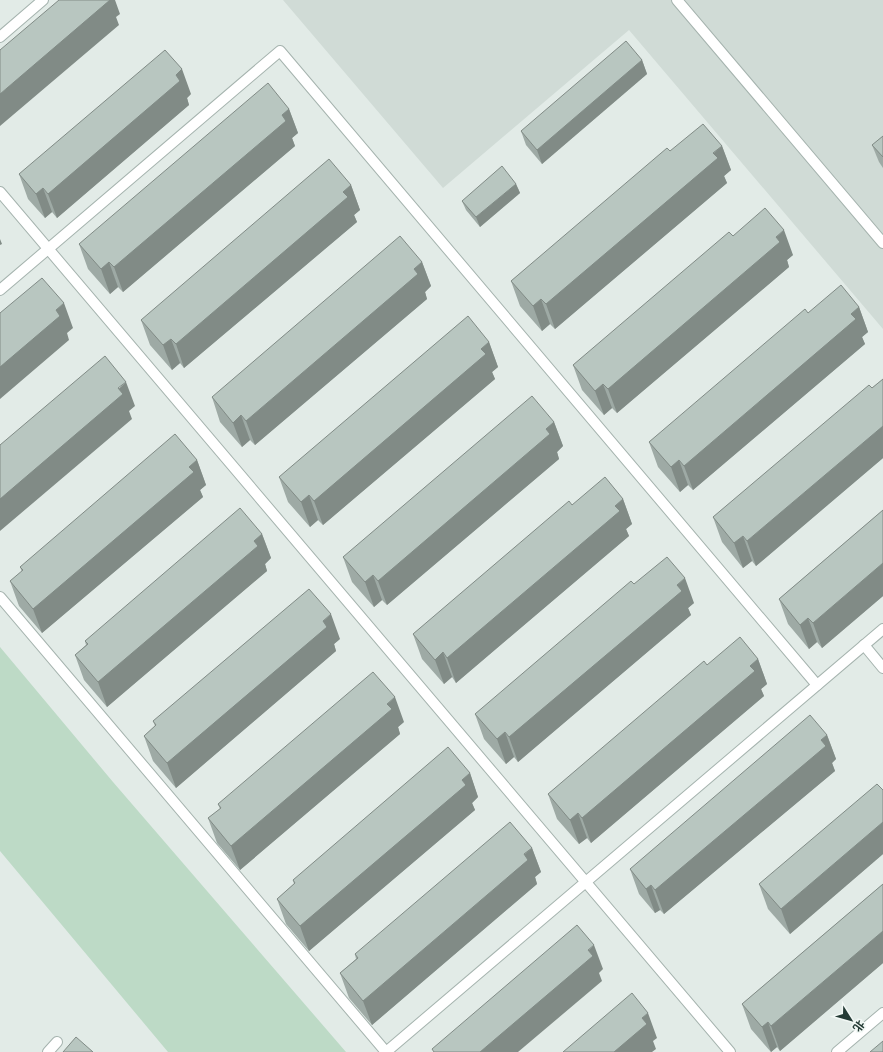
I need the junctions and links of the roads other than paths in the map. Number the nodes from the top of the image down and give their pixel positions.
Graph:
1 (43, 0) edge
2 (677, 0) edge
3 (0, 37) edge
4 (0, 192) edge
5 (883, 243) edge
6 (48, 248) junction
7 (0, 290) edge
8 (0, 597) edge
9 (883, 629) edge
10 (864, 645) junction
11 (883, 668) edge
12 (817, 685) junction
13 (586, 882) junction
14 (882, 1017) edge
15 (57, 1042) dead end
16 (48, 1052) edge
17 (386, 1052) edge
18 (730, 1052) edge
19 (837, 1052) edge

1 - 3 lane
2 - 5 lane
4 - 6 lane
6 - 7 lane
6 - 12 lane
6 - 13 lane
8 - 17 lane
9 - 10 lane
10 - 11 lane
10 - 12 lane
12 - 13 lane
13 - 17 lane
13 - 18 lane
14 - 19 lane
15 - 16 lane

